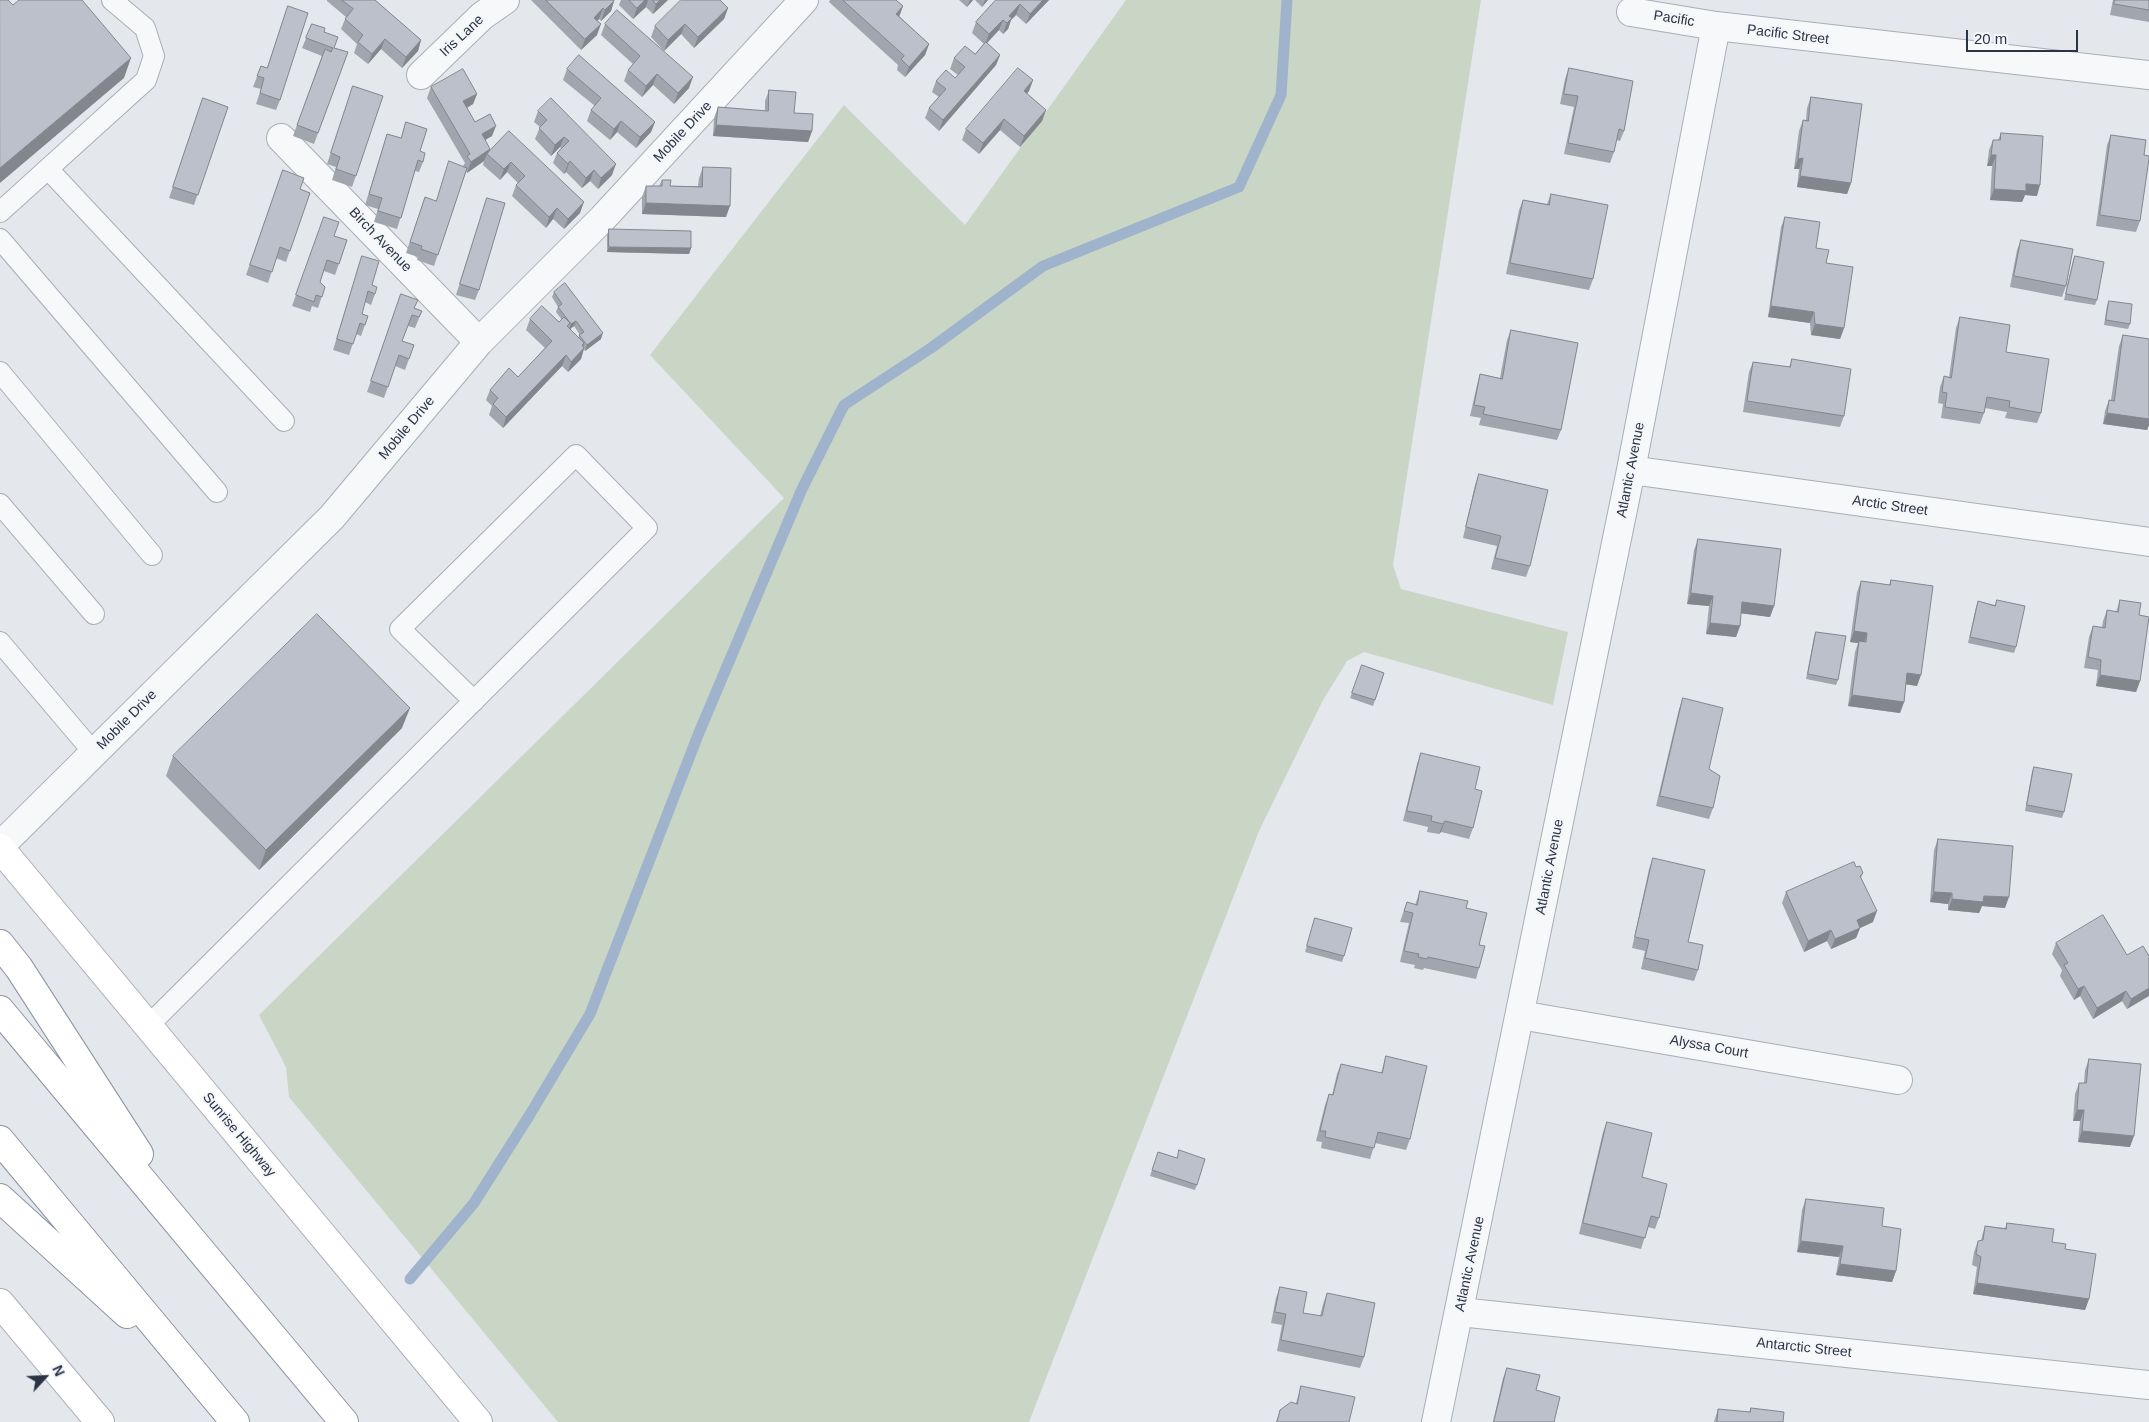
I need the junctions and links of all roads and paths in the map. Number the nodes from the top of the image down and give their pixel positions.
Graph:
1 (112, 0) edge
2 (505, 0) edge
3 (796, 3) edge
4 (1631, 12) dead end
5 (1716, 26) junction
6 (421, 75) dead end
7 (2149, 75) edge
8 (281, 138) dead end
9 (48, 168) junction
10 (0, 212) edge
11 (0, 239) edge
12 (479, 342) junction
13 (0, 372) edge
14 (284, 421) dead end
15 (1631, 470) junction
16 (217, 492) dead end
17 (0, 504) edge
18 (2149, 542) edge
19 (152, 555) dead end
20 (94, 614) dead end
21 (0, 642) edge
22 (474, 701) junction
23 (94, 753) junction
24 (0, 847) edge
25 (0, 944) edge
26 (0, 1010) edge
27 (1520, 1015) junction
28 (148, 1026) junction
29 (1898, 1080) dead end
30 (0, 1140) edge
31 (0, 1198) edge
32 (208, 1260) junction
33 (0, 1303) edge
34 (1460, 1312) junction
35 (204, 1384) junction
36 (2149, 1385) edge
37 (100, 1422) edge
38 (236, 1422) edge
39 (344, 1422) edge
40 (478, 1422) edge
41 (1436, 1422) edge

1 - 9 lane
2 - 6 street, Iris Lane
3 - 12 street, Mobile Drive
4 - 5 street, Pacific
5 - 7 street, Pacific Street
5 - 15 street, Atlantic Avenue
8 - 12 street, Birch Avenue
9 - 10 lane
9 - 14 lane
11 - 16 lane
12 - 23 street, Mobile Drive
13 - 19 lane
15 - 18 street, Arctic Street
15 - 27 street, Atlantic Avenue
17 - 20 lane
21 - 23 lane
22 - 22 lane
22 - 28 lane
23 - 24 street, Mobile Drive
24 - 28 main road, Sunrise Highway
25 - 32 main road
26 - 32 main road
27 - 29 street, Alyssa Court
27 - 34 street, Atlantic Avenue
28 - 40 main road, Sunrise Highway
30 - 35 main road
31 - 35 main road
32 - 39 main road
33 - 37 main road
34 - 36 street, Antarctic Street
34 - 41 street, Atlantic Avenue
35 - 38 main road

